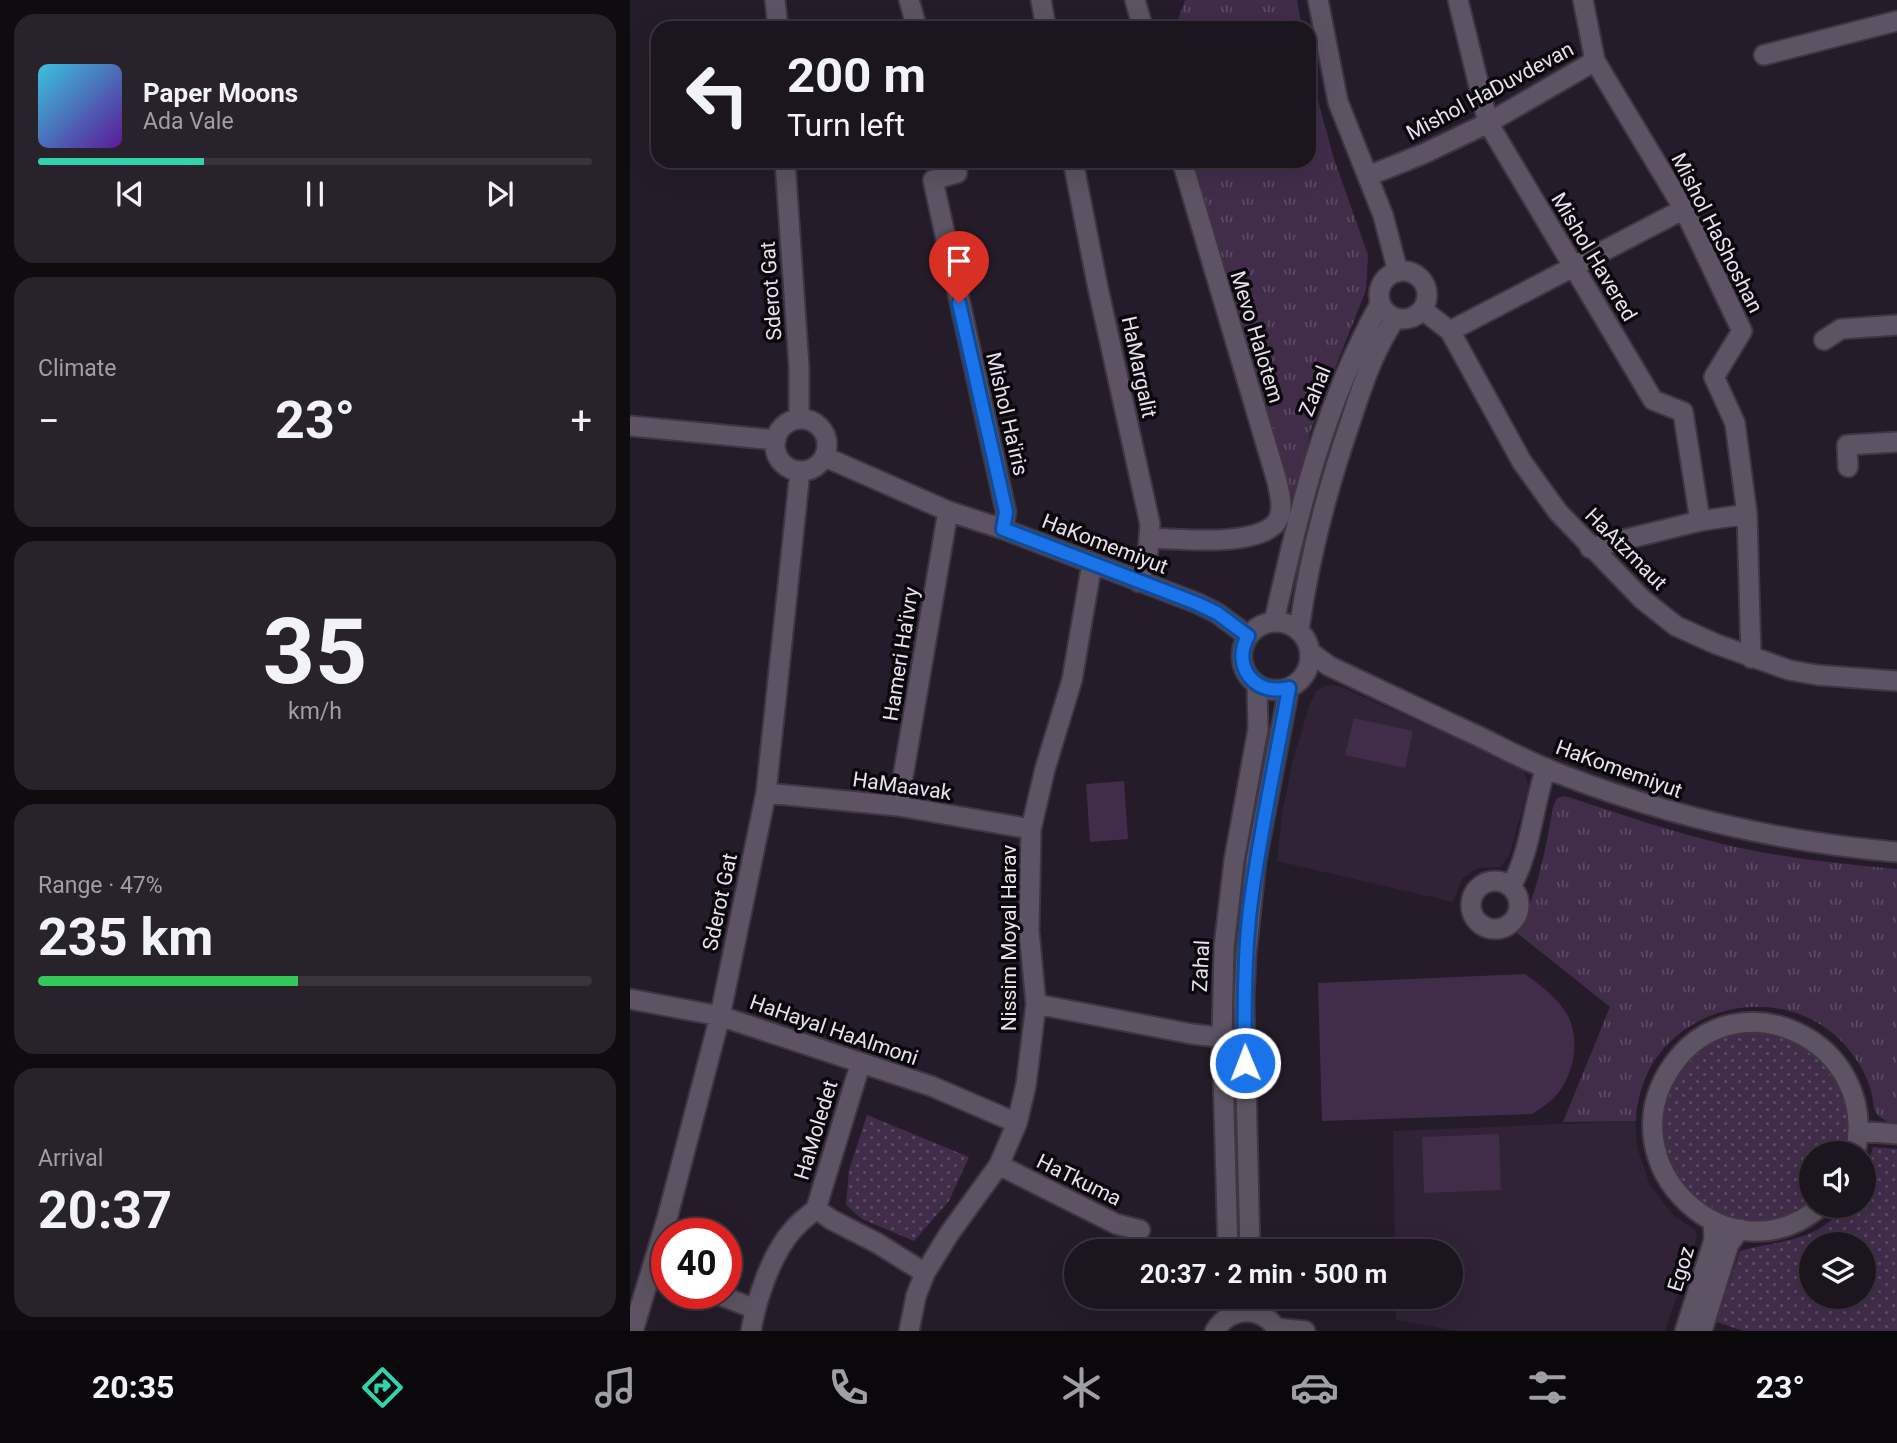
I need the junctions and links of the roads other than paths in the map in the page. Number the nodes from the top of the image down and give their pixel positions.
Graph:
1 (775, 0) edge
2 (909, 0) edge
3 (1041, 0) edge
4 (1135, 0) edge
5 (1318, 0) edge
6 (1458, 0) edge
7 (1583, 0) edge
8 (777, 21) edge
9 (915, 21) edge
10 (1045, 21) edge
11 (1141, 21) edge
12 (1897, 21) edge
13 (1764, 55) dead end
14 (1595, 61) junction
15 (1488, 123) junction
16 (785, 168) edge
17 (955, 168) edge
18 (1074, 168) edge
19 (1184, 168) edge
20 (1368, 176) junction
21 (1684, 209) junction
22 (1573, 267) junction
23 (1398, 272) junction
24 (1380, 304) junction
25 (1423, 310) junction
26 (1395, 318) junction
27 (1897, 326) edge
28 (1450, 331) junction
29 (1824, 340) dead end
30 (799, 419) junction
31 (630, 426) edge
32 (776, 440) junction
33 (1897, 442) edge
34 (825, 457) junction
35 (1848, 467) dead end
36 (800, 471) junction
37 (947, 511) junction
38 (1747, 513) junction
39 (1700, 521) junction
40 (1003, 529) junction
41 (1150, 538) junction
42 (1590, 548) junction
43 (1092, 563) junction
44 (1139, 582) junction
45 (1274, 622) junction
46 (1300, 631) junction
47 (1248, 636) junction
48 (1310, 652) junction
49 (1751, 658) junction
50 (1342, 672) junction
51 (1897, 681) edge
52 (1295, 683) junction
53 (1257, 685) junction
54 (1546, 768) junction
55 (766, 793) junction
56 (898, 806) junction
57 (1031, 829) junction
58 (1897, 852) edge
59 (1511, 886) dead end
60 (630, 999) edge
61 (1036, 1004) junction
62 (720, 1016) junction
63 (1222, 1038) junction
64 (1244, 1040) junction
65 (860, 1065) junction
66 (1017, 1123) junction
67 (1858, 1132) junction
68 (1897, 1134) edge
69 (1857, 1141) edge
70 (999, 1165) junction
71 (816, 1209) junction
72 (1803, 1218) edge
73 (1713, 1221) junction
74 (1740, 1229) junction
75 (1140, 1230) dead end
76 (1228, 1239) edge
77 (1250, 1239) edge
78 (925, 1273) junction
79 (742, 1304) edge
80 (755, 1309) junction
81 (1224, 1309) edge
82 (1263, 1309) edge
83 (1272, 1325) edge
84 (1216, 1327) edge
85 (633, 1331) edge
86 (751, 1331) edge
87 (909, 1331) edge
88 (1306, 1331) edge
89 (1685, 1331) edge
90 (1702, 1331) edge

1 - 8 street
2 - 9 street
3 - 10 street
4 - 11 street
5 - 20 street
6 - 15 street, Mishol Havered
7 - 14 street, Mishol HaShoshan
12 - 13 street
14 - 15 street, Mishol HaDuvdevan
14 - 21 street, Mishol HaShoshan
15 - 20 street, Mishol HaDuvdevan
15 - 22 street, Mishol Havered
16 - 30 street, Sderot Gat
17 - 40 street, Mishol Ha'iris
18 - 41 street, HaMargalit
19 - 41 street, Mevo Halotem
20 - 23 street
21 - 22 street
21 - 38 street, Mishol HaShoshan
22 - 28 street
22 - 39 street, Mishol Havered
23 - 24 street
23 - 25 street
24 - 26 street
24 - 45 street, Zahal
25 - 26 street
25 - 28 street, HaAtzmaut
26 - 46 street, Zahal
27 - 29 street
28 - 42 street, HaAtzmaut
30 - 32 street
30 - 34 street
31 - 32 street
32 - 36 street
33 - 35 street
34 - 36 street
34 - 37 street, HaKomemiyut
36 - 55 street, Sderot Gat
37 - 40 street, HaKomemiyut
37 - 56 street, Hameri Ha'ivry
38 - 39 street
38 - 49 street, Mishol HaShoshan
39 - 42 street
40 - 43 street, HaKomemiyut
41 - 44 street, HaMargalit
42 - 49 street, HaAtzmaut
43 - 44 street, HaKomemiyut
43 - 57 street, Nissim Moyal Harav
44 - 47 street, HaKomemiyut
45 - 46 street
45 - 47 street
46 - 48 street
47 - 53 street
48 - 50 street, HaKomemiyut
48 - 52 street
49 - 51 street, HaAtzmaut
50 - 52 street
50 - 54 street, HaKomemiyut
52 - 53 street
52 - 64 street, Zahal
53 - 63 street, Zahal
54 - 58 street, HaKomemiyut
54 - 59 street
55 - 56 street, HaMaavak
55 - 62 street, Sderot Gat
56 - 57 street, HaMaavak
57 - 61 street, Nissim Moyal Harav
60 - 62 street, HaHayal HaAlmoni
61 - 63 street
61 - 66 street, Nissim Moyal Harav
62 - 65 street, HaHayal HaAlmoni
62 - 85 street, Sderot Gat
63 - 64 street
63 - 76 street, Zahal
64 - 77 street, Zahal
65 - 66 street, HaHayal HaAlmoni
65 - 71 street, HaMoledet
66 - 70 street, Nissim Moyal Harav
67 - 68 street
67 - 69 street
67 - 73 street
70 - 75 street, HaTkuma
70 - 78 street, Nissim Moyal Harav
71 - 78 street, HaMoledet
71 - 80 street
72 - 74 street
73 - 74 street
73 - 89 street, Egoz
74 - 90 street, Egoz
78 - 87 street, Nissim Moyal Harav
79 - 80 street
80 - 86 street
81 - 84 street
82 - 83 street
83 - 84 street
83 - 88 street

